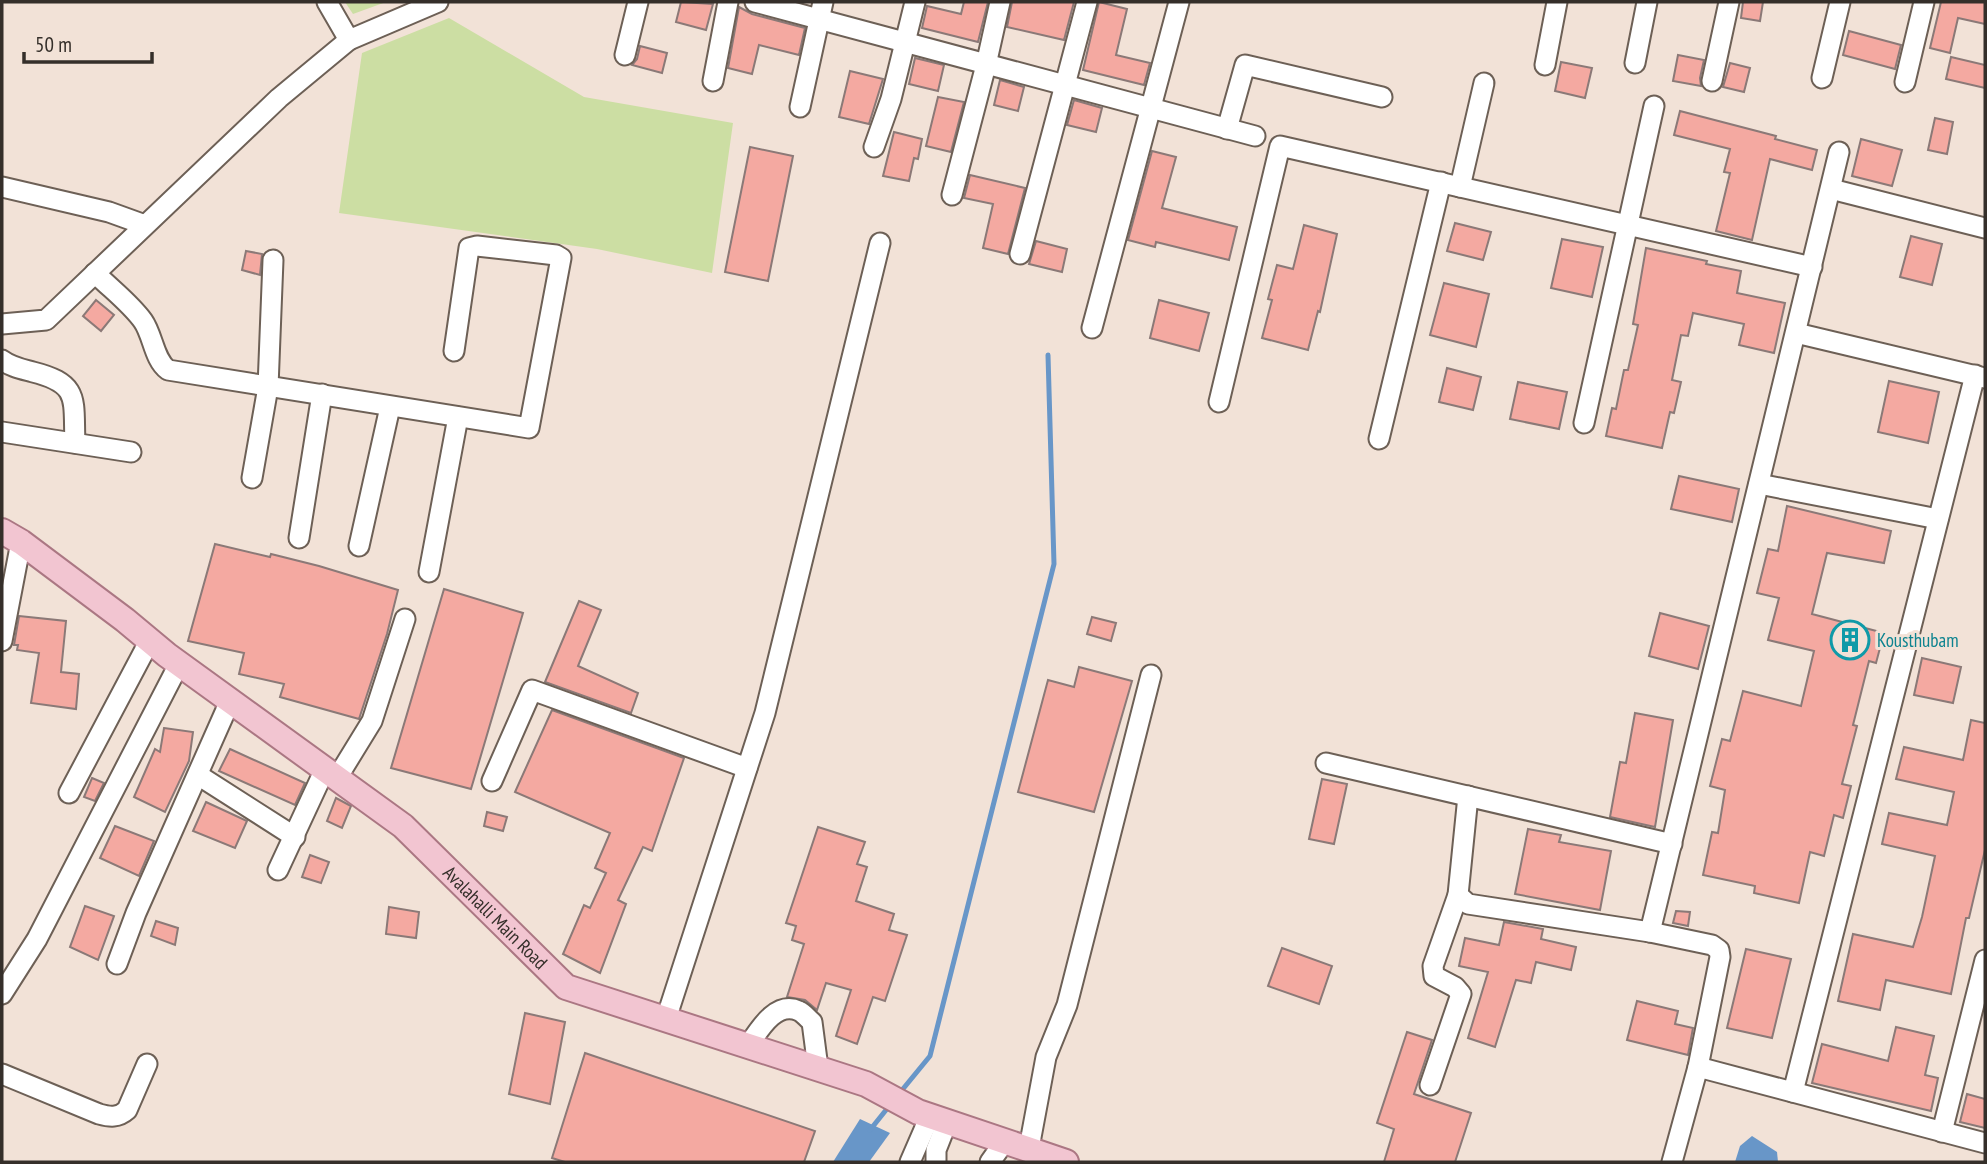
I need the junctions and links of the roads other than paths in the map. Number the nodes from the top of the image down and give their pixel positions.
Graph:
1 (327, 2) edge
2 (438, 2) edge
3 (638, 2) edge
4 (728, 2) edge
5 (755, 2) edge
6 (915, 2) edge
7 (1000, 2) edge
8 (1087, 2) edge
9 (1179, 2) edge
10 (1557, 2) edge
11 (1647, 2) edge
12 (1730, 2) edge
13 (1840, 2) edge
14 (1924, 2) edge
15 (821, 10) edge
16 (349, 40) junction
17 (905, 43) junction
18 (625, 55) dead end
19 (1635, 63) dead end
20 (986, 65) junction
21 (1545, 65) dead end
22 (1822, 78) dead end
23 (713, 81) dead end
24 (1712, 81) dead end
25 (1905, 82) dead end
26 (1484, 83) dead end
27 (1065, 84) junction
28 (1382, 97) dead end
29 (1654, 106) dead end
30 (800, 107) dead end
31 (1150, 109) junction
32 (1227, 129) junction
33 (1255, 136) dead end
34 (874, 147) dead end
35 (1839, 152) dead end
36 (1450, 184) junction
37 (2, 187) edge
38 (1830, 189) junction
39 (952, 195) dead end
40 (145, 225) junction
41 (1627, 225) junction
42 (1985, 228) edge
43 (880, 243) dead end
44 (1020, 254) dead end
45 (273, 260) dead end
46 (1812, 267) junction
47 (95, 274) junction
48 (2, 324) edge
49 (1092, 328) dead end
50 (1796, 333) junction
51 (454, 351) dead end
52 (2, 360) edge
53 (1980, 377) edge
54 (268, 387) junction
55 (321, 394) junction
56 (1219, 402) dead end
57 (390, 407) junction
58 (458, 417) junction
59 (1584, 423) dead end
60 (2, 432) edge
61 (1379, 439) dead end
62 (75, 443) junction
63 (131, 452) dead end
64 (252, 478) dead end
65 (1759, 484) junction
66 (1938, 520) junction
67 (11, 537) edge
68 (299, 538) dead end
69 (359, 546) dead end
70 (429, 572) dead end
71 (405, 619) dead end
72 (2, 641) edge
73 (149, 642) junction
74 (179, 664) junction
75 (1151, 676) dead end
76 (230, 701) junction
77 (1326, 763) dead end
78 (747, 768) junction
79 (331, 774) junction
80 (198, 775) junction
81 (492, 781) dead end
82 (69, 793) dead end
83 (1468, 796) junction
84 (295, 837) junction
85 (1672, 844) junction
86 (278, 870) dead end
87 (1458, 895) junction
88 (1650, 932) junction
89 (1985, 960) edge
90 (117, 964) dead end
91 (2, 993) edge
92 (666, 1019) junction
93 (748, 1046) junction
94 (147, 1064) dead end
95 (1698, 1067) junction
96 (818, 1068) junction
97 (2, 1074) edge
98 (1430, 1085) dead end
99 (1793, 1092) junction
100 (932, 1117) junction
101 (1942, 1132) junction
102 (1985, 1143) edge
103 (1017, 1144) junction
104 (1062, 1161) edge
105 (910, 1162) edge
106 (936, 1162) edge
107 (990, 1162) edge
108 (1671, 1162) edge

1 - 16 street
2 - 16 street
3 - 18 street
4 - 23 street
5 - 15 street
6 - 17 street
7 - 20 street
8 - 27 street
9 - 31 street
10 - 21 street
11 - 19 street
12 - 24 street
13 - 22 street
14 - 25 street
15 - 17 street
15 - 30 street
16 - 40 street
17 - 20 street
17 - 34 street
20 - 27 street
20 - 39 street
26 - 36 street
27 - 31 street
27 - 44 street
28 - 32 street
29 - 41 street
31 - 32 street
31 - 49 street
32 - 33 street
35 - 38 street
36 - 41 street
36 - 56 street
36 - 61 street
37 - 40 street
38 - 42 street
38 - 46 street
40 - 47 street
41 - 46 street
41 - 59 street
43 - 78 street
45 - 54 street
46 - 50 street
47 - 48 street
47 - 54 street
50 - 53 street
50 - 65 street
51 - 58 street
52 - 62 street
53 - 66 street
54 - 55 street
54 - 64 street
55 - 57 street
55 - 68 street
57 - 58 street
57 - 69 street
58 - 70 street
60 - 62 street
62 - 63 street
65 - 66 street
65 - 85 street
66 - 99 street
67 - 72 street
67 - 73 main road, Avalahalli Main Road
71 - 79 street
73 - 74 main road, Avalahalli Main Road
73 - 82 street
74 - 76 main road, Avalahalli Main Road
74 - 91 street
75 - 103 street
76 - 79 main road, Avalahalli Main Road
76 - 80 street
77 - 83 street
78 - 81 street
78 - 92 street
79 - 84 street
79 - 92 main road, Avalahalli Main Road
80 - 84 street
80 - 90 street
83 - 85 street
83 - 87 street
84 - 86 street
85 - 88 street
87 - 88 street
87 - 98 street
88 - 95 street
89 - 101 street
92 - 93 main road, Avalahalli Main Road
93 - 96 main road, Avalahalli Main Road
93 - 96 street
94 - 97 street
95 - 99 street
95 - 108 street
96 - 100 main road, Avalahalli Main Road
99 - 101 street
100 - 103 main road, Avalahalli Main Road
100 - 105 street
100 - 106 street
101 - 102 street
103 - 104 main road, Avalahalli Main Road
103 - 107 street

